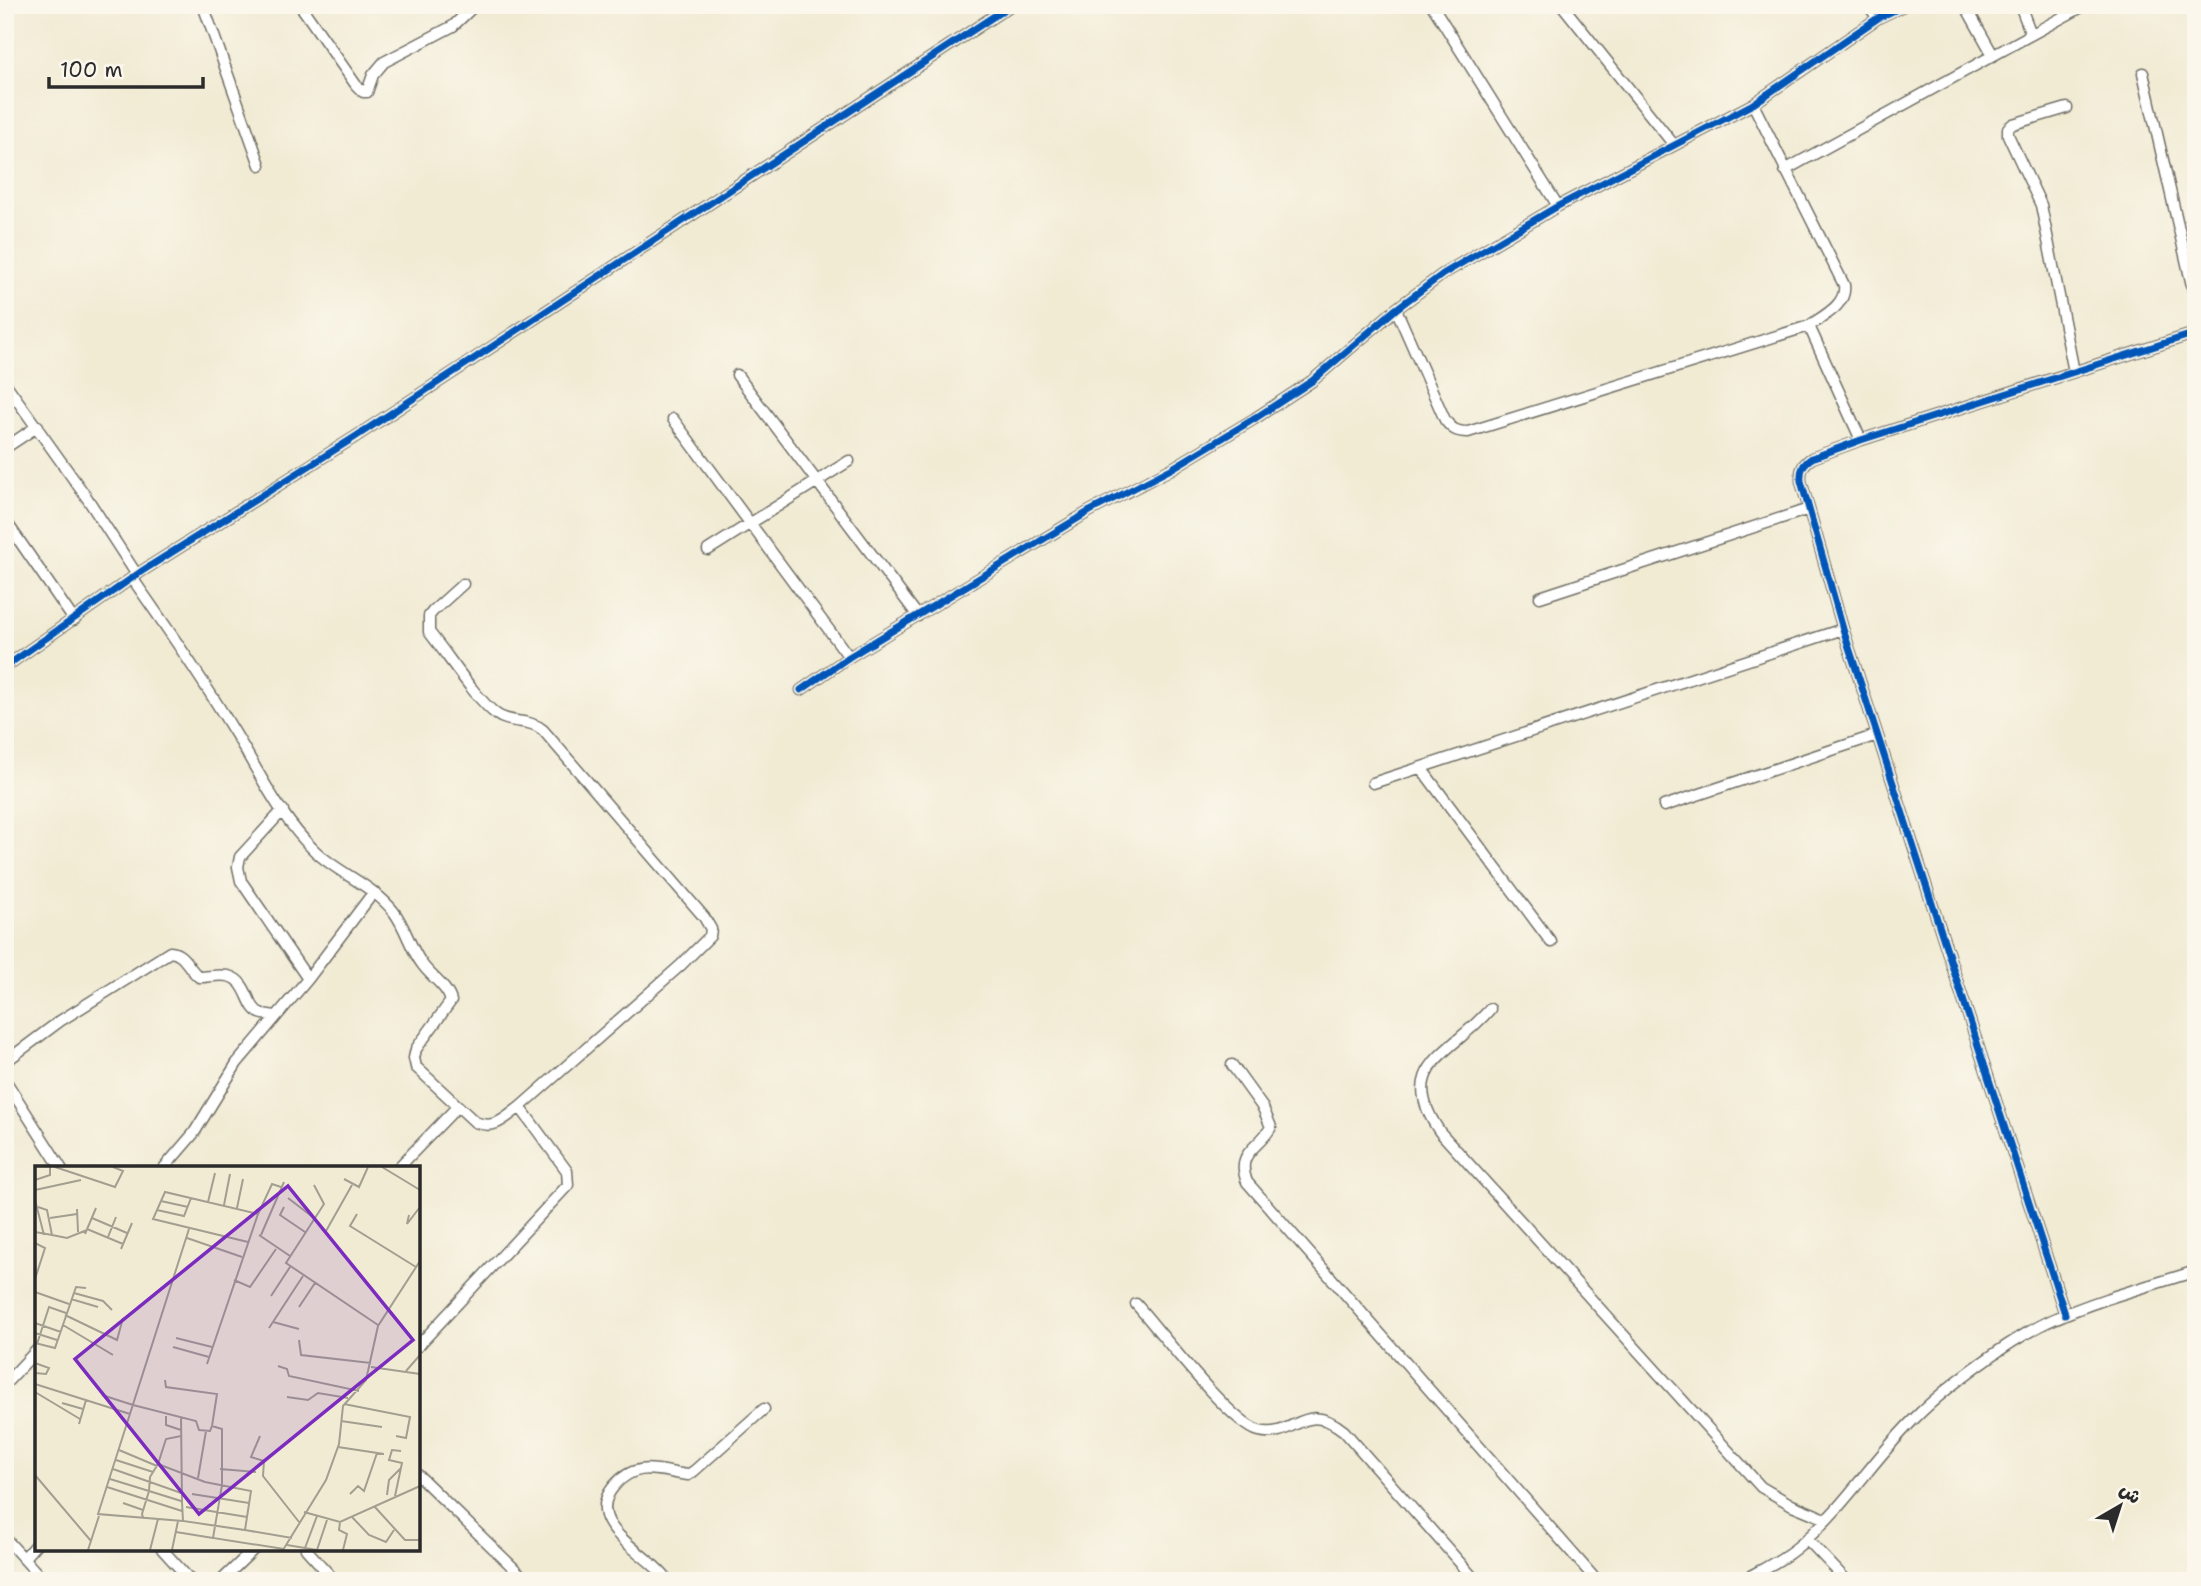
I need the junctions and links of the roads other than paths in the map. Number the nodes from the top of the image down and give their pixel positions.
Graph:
1 (203, 5) edge
2 (300, 5) edge
3 (475, 5) edge
4 (1011, 5) edge
5 (1432, 5) edge
6 (1562, 5) edge
7 (1868, 5) edge
8 (1905, 5) edge
9 (1965, 5) edge
10 (2020, 5) edge
11 (2085, 5) edge
12 (1878, 18) junction
13 (2031, 34) junction
14 (1993, 55) junction
15 (2143, 73) dead end
16 (1752, 104) junction
17 (2067, 108) dead end
18 (1674, 145) junction
19 (260, 165) dead end
20 (1786, 170) junction
21 (1558, 206) junction
22 (2196, 303) edge
23 (1396, 309) junction
24 (1809, 326) junction
25 (2196, 333) edge
26 (2074, 372) junction
27 (737, 375) dead end
28 (5, 383) edge
29 (673, 418) dead end
30 (38, 426) junction
31 (1861, 440) junction
32 (5, 448) edge
33 (849, 461) dead end
34 (817, 481) junction
35 (1809, 509) junction
36 (5, 520) edge
37 (751, 524) junction
38 (708, 550) dead end
39 (134, 576) junction
40 (463, 584) dead end
41 (1540, 597) dead end
42 (918, 616) junction
43 (74, 620) junction
44 (1843, 629) junction
45 (849, 657) junction
46 (5, 667) edge
47 (801, 691) dead end
48 (1877, 735) junction
49 (1420, 768) junction
50 (1373, 783) dead end
51 (1664, 806) dead end
52 (283, 810) junction
53 (373, 893) junction
54 (1551, 942) dead end
55 (308, 979) junction
56 (1490, 1009) dead end
57 (276, 1016) junction
58 (5, 1062) edge
59 (1232, 1065) dead end
60 (5, 1080) edge
61 (458, 1106) junction
62 (520, 1107) junction
63 (60, 1166) edge
64 (166, 1166) edge
65 (400, 1166) edge
66 (2196, 1271) edge
67 (1136, 1304) dead end
68 (2065, 1314) junction
69 (420, 1344) edge
70 (35, 1352) edge
71 (5, 1384) edge
72 (764, 1409) dead end
73 (420, 1477) edge
74 (1826, 1519) junction
75 (5, 1538) edge
76 (1807, 1539) junction
77 (35, 1545) edge
78 (164, 1551) edge
79 (252, 1551) edge
80 (308, 1551) edge
81 (24, 1558) junction
82 (44, 1581) edge
83 (191, 1581) edge
84 (220, 1581) edge
85 (335, 1581) edge
86 (527, 1581) edge
87 (668, 1581) edge
88 (1476, 1581) edge
89 (1597, 1581) edge
90 (1741, 1581) edge
91 (1847, 1581) edge

1 - 19 street
2 - 3 street
4 - 39 street
5 - 21 street
6 - 18 street
7 - 12 street
8 - 12 street
9 - 14 street
10 - 13 street
11 - 13 street
12 - 16 street
13 - 14 street
14 - 20 street
15 - 22 street
16 - 18 street
16 - 20 street
17 - 26 street
18 - 21 street
20 - 24 street
21 - 23 street
23 - 24 street
23 - 42 street
24 - 31 street
25 - 26 street
26 - 31 street
27 - 34 street
28 - 30 street
29 - 37 street
30 - 32 street
30 - 39 street
31 - 35 street
33 - 34 street
34 - 37 street
34 - 42 street
35 - 41 street
35 - 44 street
36 - 43 street
37 - 38 street
37 - 45 street
39 - 43 street
39 - 52 street
40 - 62 street
42 - 45 street
43 - 46 street
44 - 48 street
44 - 49 street
45 - 47 street
48 - 51 street
48 - 68 street
49 - 50 street
49 - 54 street
52 - 53 street
52 - 55 street
53 - 55 street
53 - 61 street
55 - 57 street
56 - 74 street
57 - 58 street
57 - 64 street
59 - 89 street
60 - 63 street
61 - 62 street
61 - 65 street
62 - 69 street
66 - 68 street
67 - 88 street
68 - 74 street
70 - 71 street
72 - 87 street
73 - 86 street
74 - 76 street
75 - 81 street
76 - 90 street
76 - 91 street
77 - 81 street
78 - 83 street
79 - 84 street
80 - 85 street
81 - 82 street

